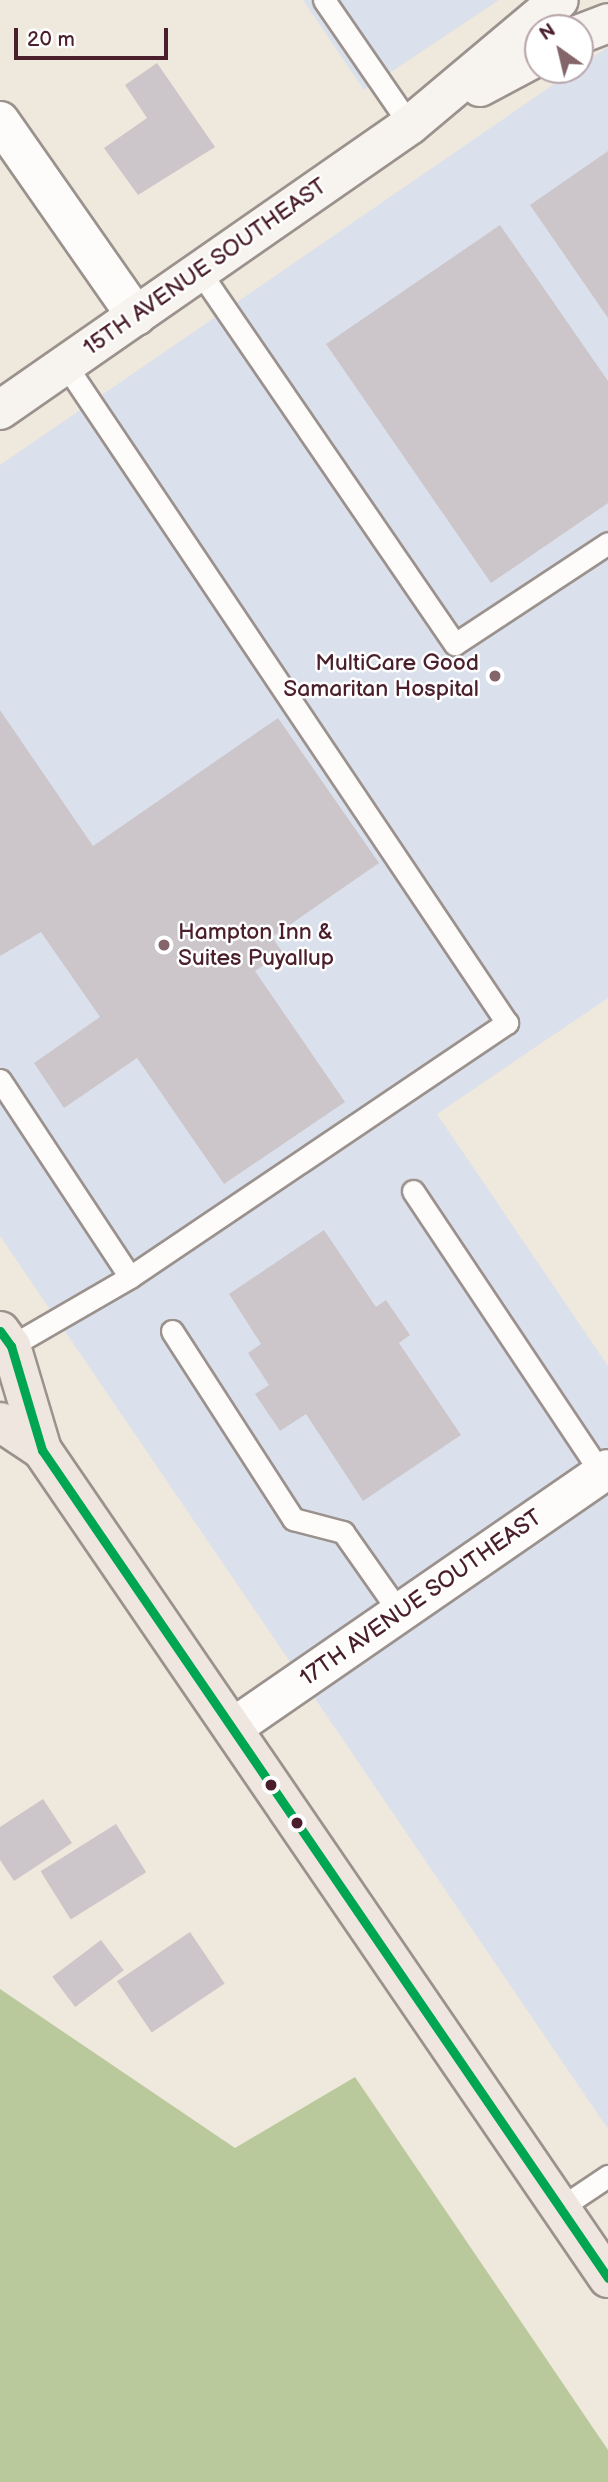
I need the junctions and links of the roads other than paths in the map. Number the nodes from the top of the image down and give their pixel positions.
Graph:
1 (324, 0) edge
2 (559, 0) edge
3 (524, 64) edge
4 (0, 121) edge
5 (410, 125) junction
6 (200, 272) junction
7 (135, 316) junction
8 (65, 365) junction
9 (0, 410) edge
10 (608, 543) edge
11 (0, 1080) edge
12 (413, 1191) dead end
13 (130, 1278) junction
14 (172, 1331) dead end
15 (5, 1338) edge
16 (0, 1422) edge
17 (42, 1450) junction
18 (605, 1472) edge
19 (400, 1613) junction
20 (234, 1727) junction
21 (608, 2176) edge
22 (560, 2208) junction
23 (608, 2278) edge

1 - 5 lane
2 - 5 street, 15TH AVENUE SOUTHEAST
3 - 5 street, 15TH AVENUE SOUTHEAST
4 - 7 street
5 - 6 street, 15TH AVENUE SOUTHEAST
6 - 7 street, 15TH AVENUE SOUTHEAST
6 - 10 lane
7 - 8 street, 15TH AVENUE SOUTHEAST
8 - 9 street, 15TH AVENUE SOUTHEAST
8 - 13 lane
11 - 13 lane
12 - 18 lane
13 - 15 lane
14 - 19 lane
15 - 17 main road
16 - 17 main road
17 - 20 main road
18 - 19 street, 17TH AVENUE SOUTHEAST
19 - 20 street, 17TH AVENUE SOUTHEAST
20 - 22 main road
21 - 22 lane
22 - 23 main road

